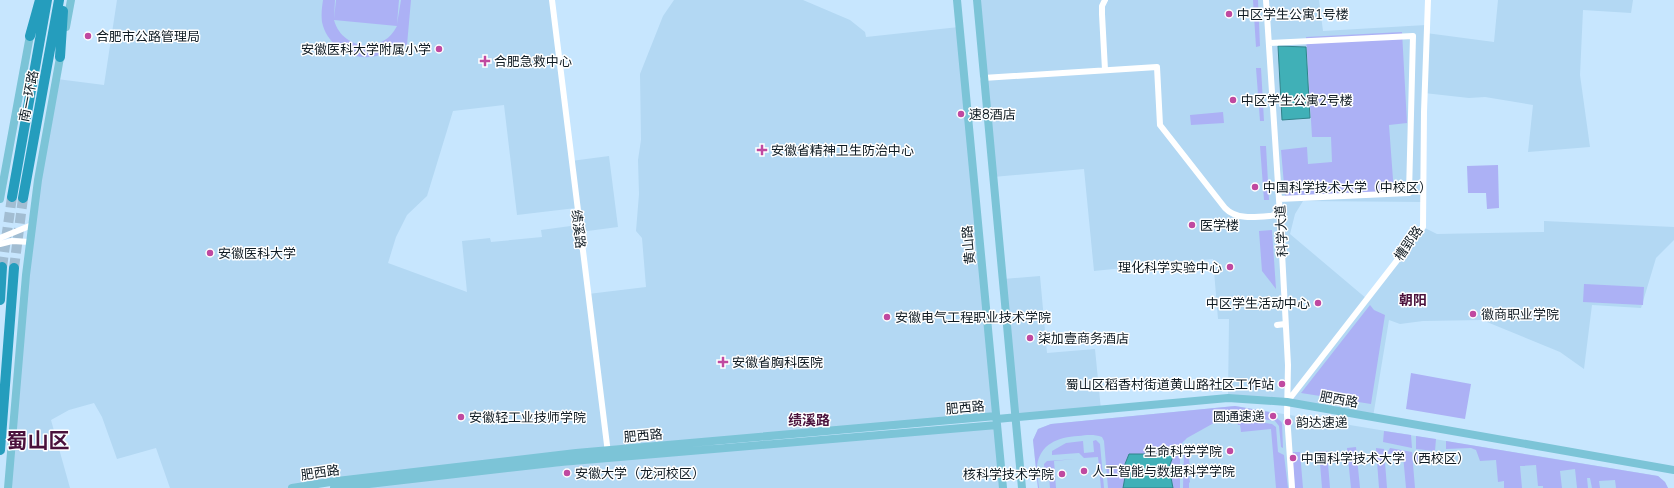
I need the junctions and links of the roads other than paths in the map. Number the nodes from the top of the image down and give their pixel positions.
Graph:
1 (36, 0) edge
2 (40, 0) edge
3 (47, 0) edge
4 (60, 0) edge
5 (64, 0) edge
6 (71, 0) edge
7 (552, 0) edge
8 (957, 0) edge
9 (977, 0) edge
10 (1105, 0) edge
11 (1266, 0) edge
12 (1428, 0) edge
13 (30, 36) junction
14 (1269, 43) junction
15 (60, 57) junction
16 (1106, 70) junction
17 (983, 78) junction
18 (12, 197) tunnel mouth
19 (0, 198) edge
20 (23, 198) tunnel mouth
21 (1279, 199) junction
22 (1280, 216) junction
23 (32, 225) junction
24 (0, 238) edge
25 (30, 242) junction
26 (0, 244) edge
27 (2, 267) tunnel mouth
28 (14, 268) tunnel mouth
29 (0, 300) edge
30 (1285, 324) junction
31 (1277, 325) dead end
32 (1287, 402) junction
33 (1016, 418) junction
34 (997, 420) junction
35 (0, 450) edge
36 (608, 454) junction
37 (1674, 470) edge
38 (8, 488) edge
39 (292, 488) edge
40 (334, 488) edge
41 (1003, 488) edge
42 (1022, 488) edge
43 (1292, 488) edge

1 - 13 main road
2 - 13 highway
3 - 18 highway, 南一环路
4 - 20 highway, 南一环路
5 - 15 highway
6 - 15 main road
7 - 36 street, 绩溪路
8 - 34 main road, 黄山路
9 - 17 main road
10 - 16 street
11 - 14 street, 科学大道
12 - 32 street, 槽郢路
13 - 19 main road
14 - 21 street, 科学大道
14 - 21 street
15 - 23 main road
16 - 17 street
16 - 22 street
17 - 33 main road
21 - 22 street, 科学大道
22 - 30 street, 科学大道
23 - 24 street
23 - 25 main road
25 - 26 street
25 - 38 main road
27 - 29 highway
28 - 35 highway
30 - 31 street
30 - 32 street, 科学大道
32 - 33 main road, 肥西路
32 - 37 main road, 肥西路
32 - 43 street, 科学大道
33 - 34 main road, 肥西路
33 - 42 main road
34 - 36 main road, 肥西路
34 - 41 main road, 黄山路
36 - 39 main road, 肥西路
36 - 40 main road, 肥西路

